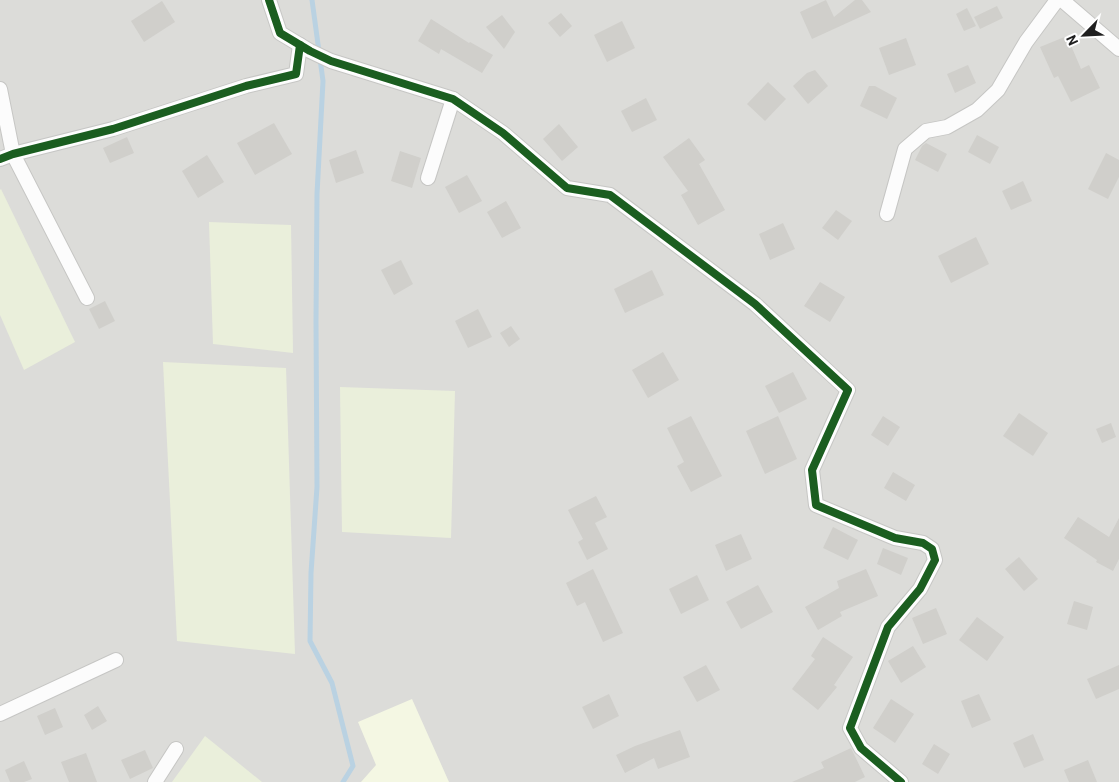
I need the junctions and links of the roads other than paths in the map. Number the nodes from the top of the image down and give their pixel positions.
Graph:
1 (269, 0) edge
2 (1063, 1) edge
3 (305, 48) junction
4 (1119, 49) edge
5 (0, 89) edge
6 (453, 99) junction
7 (7, 157) edge
8 (428, 178) dead end
9 (887, 214) dead end
10 (87, 298) dead end
11 (116, 660) dead end
12 (0, 714) edge
13 (176, 749) dead end
14 (154, 782) edge
15 (900, 782) edge

1 - 3 street
2 - 4 street
2 - 9 street
3 - 6 street
3 - 7 street
5 - 7 street
6 - 8 street
6 - 15 street
7 - 10 street
11 - 12 street
13 - 14 street

